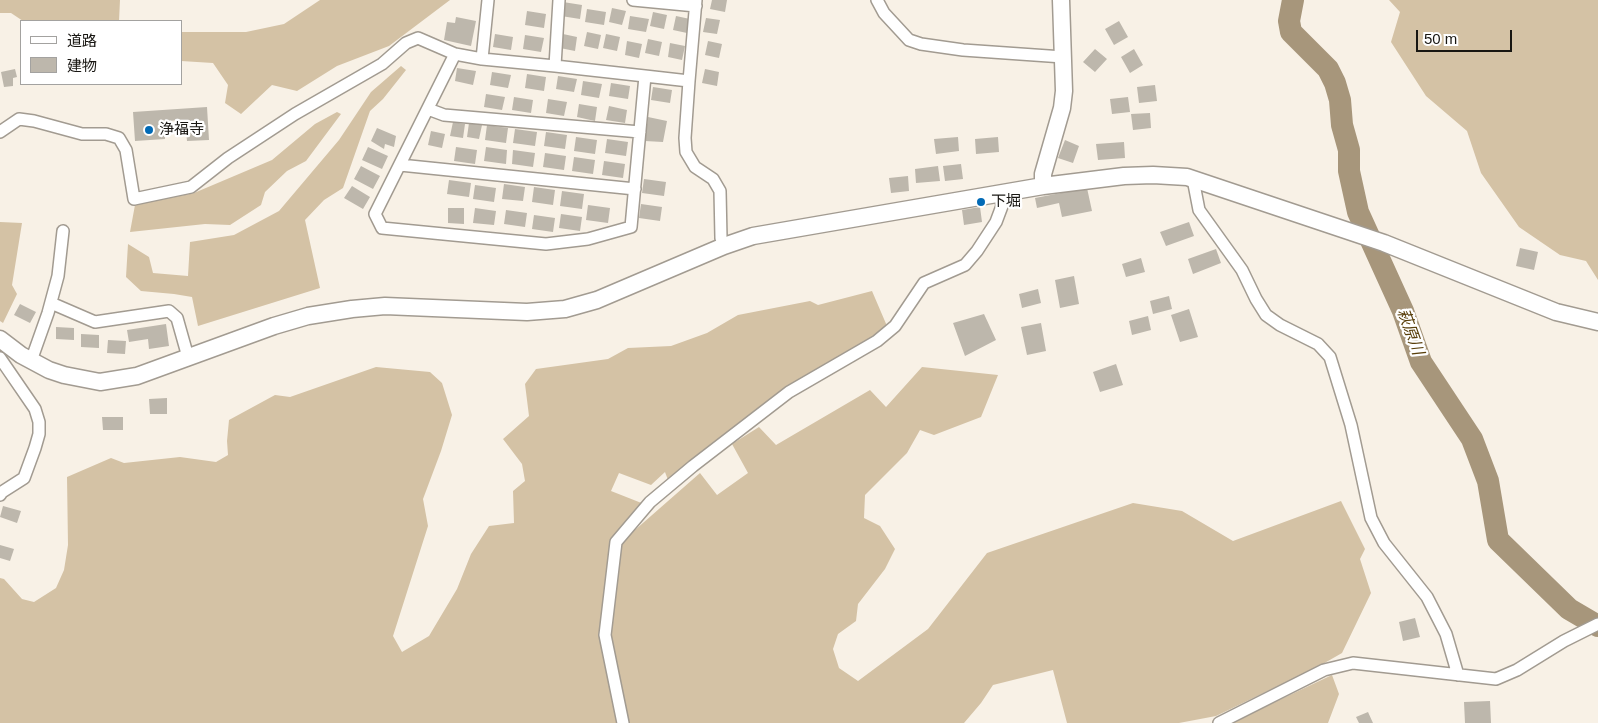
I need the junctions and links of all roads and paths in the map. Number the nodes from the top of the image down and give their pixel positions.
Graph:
1 (488, 0) edge
2 (559, 0) edge
3 (633, 0) edge
4 (877, 0) edge
5 (1060, 0) edge
6 (696, 3) edge
7 (455, 54) junction
8 (1063, 57) junction
9 (482, 59) junction
10 (555, 66) junction
11 (645, 76) junction
12 (689, 81) junction
13 (428, 110) junction
14 (0, 132) edge
15 (640, 132) junction
16 (400, 165) junction
17 (1193, 179) junction
18 (1043, 186) junction
19 (635, 189) junction
20 (1000, 194) junction
21 (63, 231) dead end
22 (724, 246) junction
23 (50, 303) junction
24 (1598, 322) edge
25 (0, 339) edge
26 (0, 358) edge
27 (188, 358) junction
28 (31, 361) junction
29 (0, 496) edge
30 (1593, 627) edge
31 (1458, 675) junction
32 (623, 723) edge
33 (1219, 723) edge

1 - 9 street
2 - 10 street
3 - 6 street
4 - 8 street
5 - 8 street
6 - 12 street
7 - 9 street
7 - 13 street
7 - 14 street
8 - 18 street
9 - 10 street
10 - 11 street
11 - 12 street
11 - 15 street
12 - 22 street
13 - 15 street
13 - 16 street
15 - 19 street
16 - 19 street
16 - 19 street
17 - 18 street
17 - 24 street
17 - 31 street
18 - 20 street
20 - 22 street
20 - 32 street
21 - 23 street
22 - 27 street
23 - 27 street
23 - 28 street
25 - 28 street
26 - 29 street
27 - 28 street
30 - 31 street
31 - 33 street

